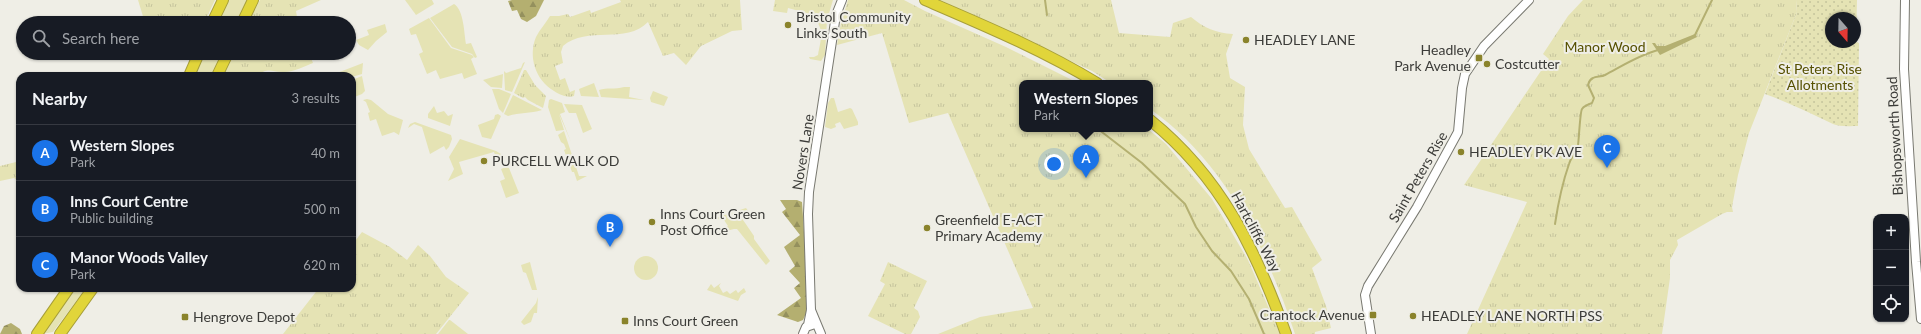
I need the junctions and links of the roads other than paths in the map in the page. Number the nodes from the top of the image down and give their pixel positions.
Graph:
1 (223, 0) edge
2 (253, 0) edge
3 (842, 0) edge
4 (925, 0) edge
5 (1528, 0) edge
6 (1905, 0) edge
7 (215, 16) edge
8 (245, 16) edge
9 (196, 60) edge
10 (225, 60) edge
11 (191, 72) edge
12 (219, 72) edge
13 (1092, 80) edge
14 (1153, 122) edge
15 (66, 292) edge
16 (91, 292) edge
17 (811, 310) junction
18 (1921, 319) edge
19 (808, 325) junction
20 (820, 330) edge
21 (59, 333) edge
22 (37, 334) edge
23 (803, 334) edge
24 (1286, 334) edge
25 (1371, 334) edge

1 - 7 highway
2 - 8 highway
3 - 17 street, Novers Lane
4 - 13 highway
5 - 25 street, Saint Peters Rise
6 - 18 street, Bishopsworth Road
9 - 11 highway
10 - 12 highway
14 - 24 highway, Hartcliffe Way
15 - 22 highway
16 - 21 highway
17 - 19 street, Novers Lane
17 - 20 street, Novers Lane
19 - 20 street
19 - 23 street, Novers Lane

